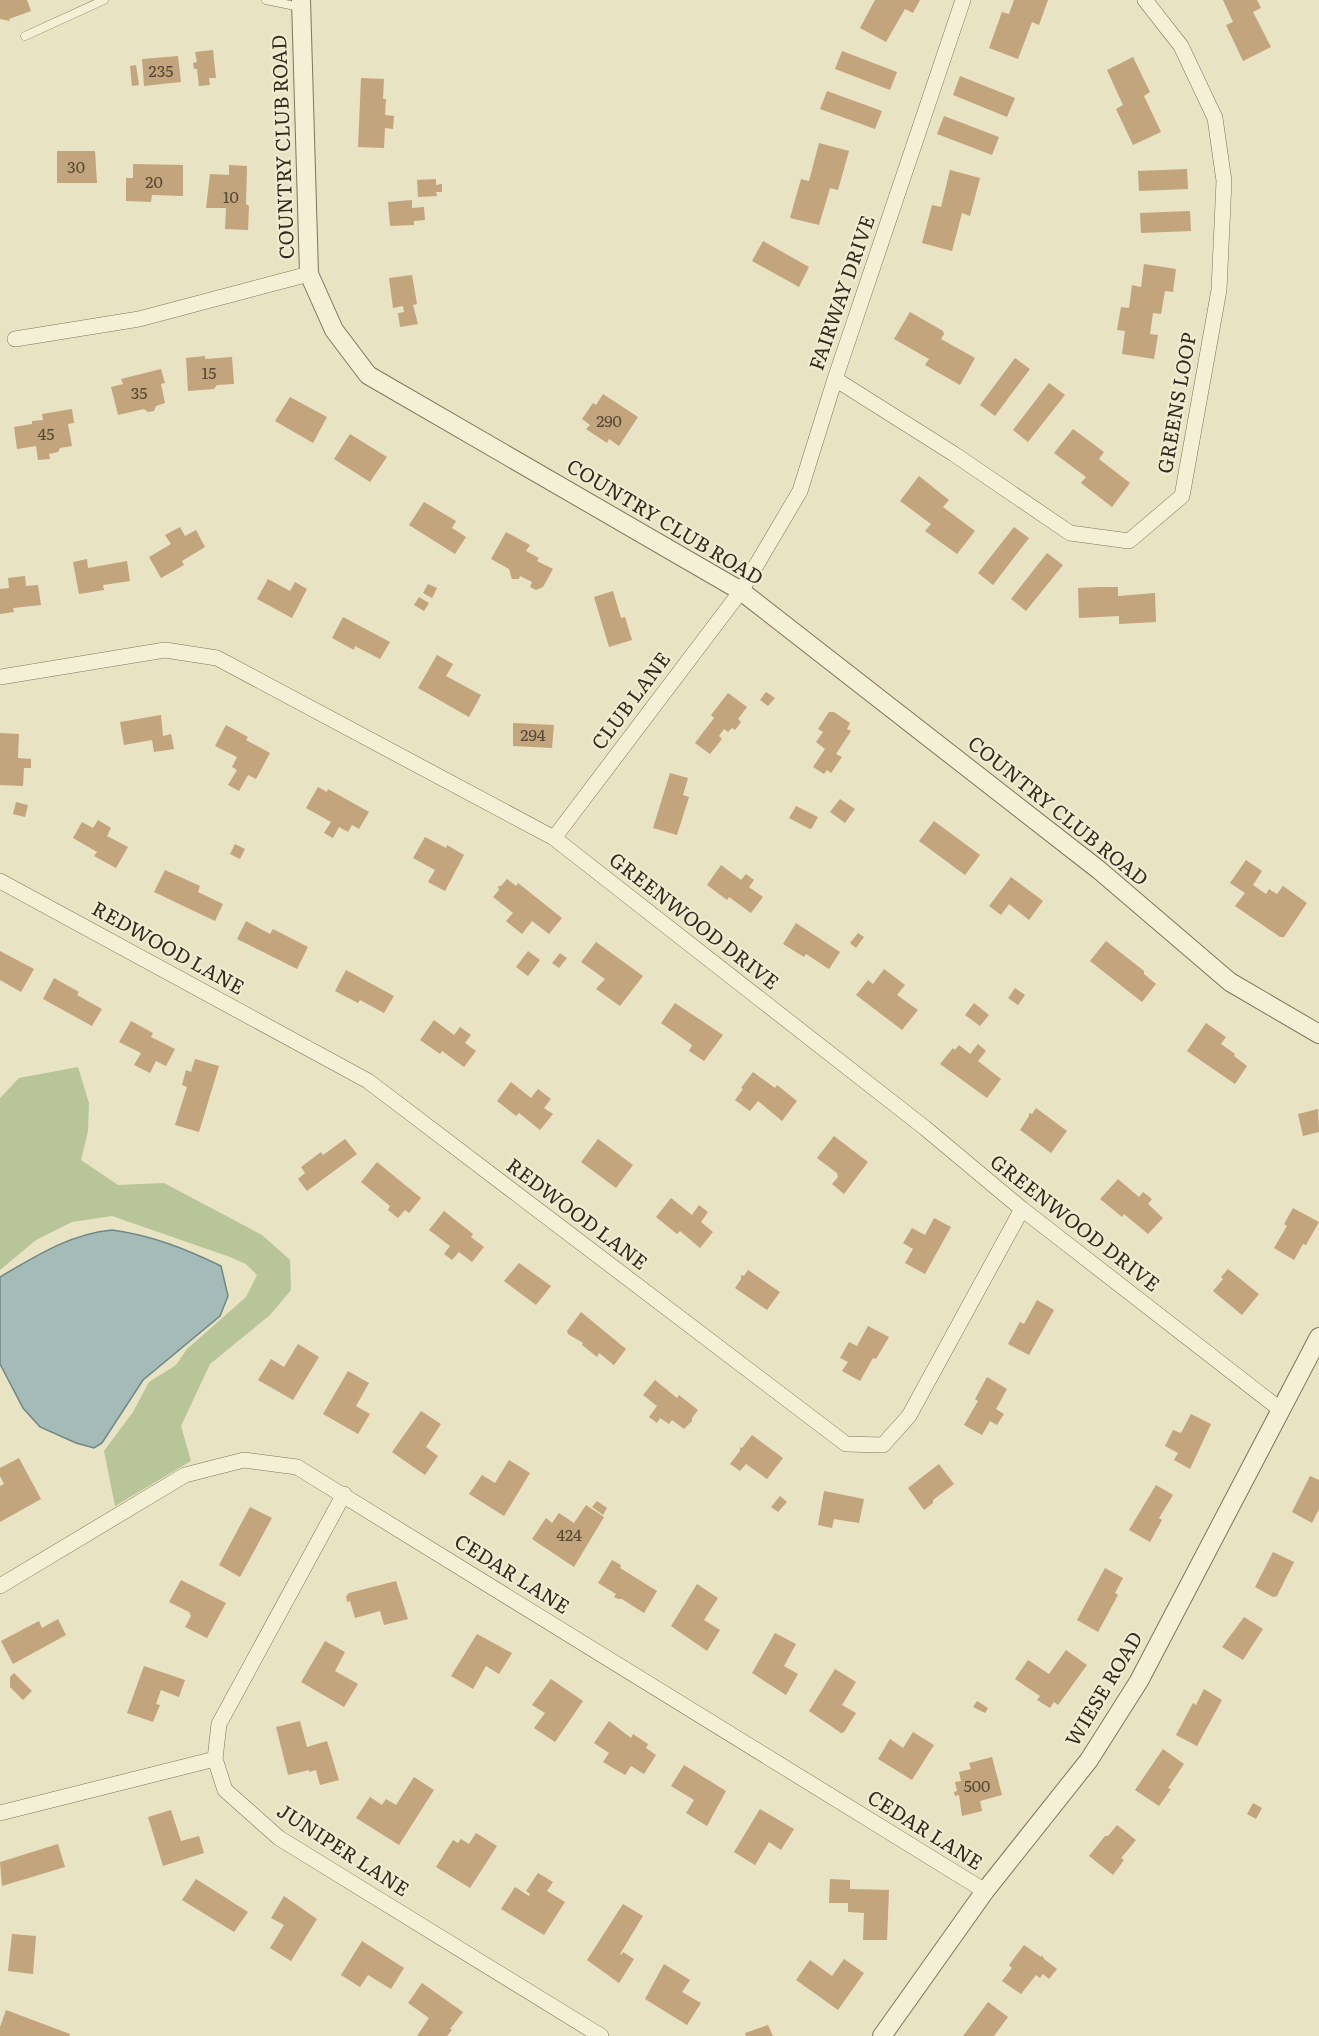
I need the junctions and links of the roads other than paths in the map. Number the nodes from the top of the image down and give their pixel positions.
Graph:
1 (104, 0) edge
2 (266, 0) edge
3 (963, 0) edge
4 (1145, 0) edge
5 (301, 3) edge
6 (25, 36) dead end
7 (309, 274) junction
8 (15, 339) dead end
9 (835, 379) junction
10 (741, 591) junction
11 (0, 677) edge
12 (554, 838) junction
13 (0, 881) edge
14 (1319, 1034) edge
15 (1022, 1209) junction
16 (1319, 1337) edge
17 (1281, 1410) junction
18 (344, 1494) junction
19 (0, 1586) edge
20 (215, 1759) junction
21 (0, 1813) edge
22 (985, 1892) junction
23 (601, 2036) edge
24 (882, 2036) edge

1 - 6 lane
2 - 5 lane
3 - 9 street, FAIRWAY DRIVE
4 - 9 street, GREENS LOOP
5 - 7 street, COUNTRY CLUB ROAD
7 - 8 street
7 - 10 street, COUNTRY CLUB ROAD
9 - 10 street, FAIRWAY DRIVE
10 - 12 street, CLUB LANE
10 - 14 street, COUNTRY CLUB ROAD
11 - 12 street, GREENWOOD DRIVE
12 - 15 street, GREENWOOD DRIVE
13 - 15 street, REDWOOD LANE
15 - 17 street, GREENWOOD DRIVE
16 - 17 street, WIESE ROAD
17 - 22 street, WIESE ROAD
18 - 19 street, CEDAR LANE
18 - 20 street, JUNIPER LANE
18 - 22 street, CEDAR LANE
20 - 21 street
20 - 23 street, JUNIPER LANE
22 - 24 street, WIESE ROAD

